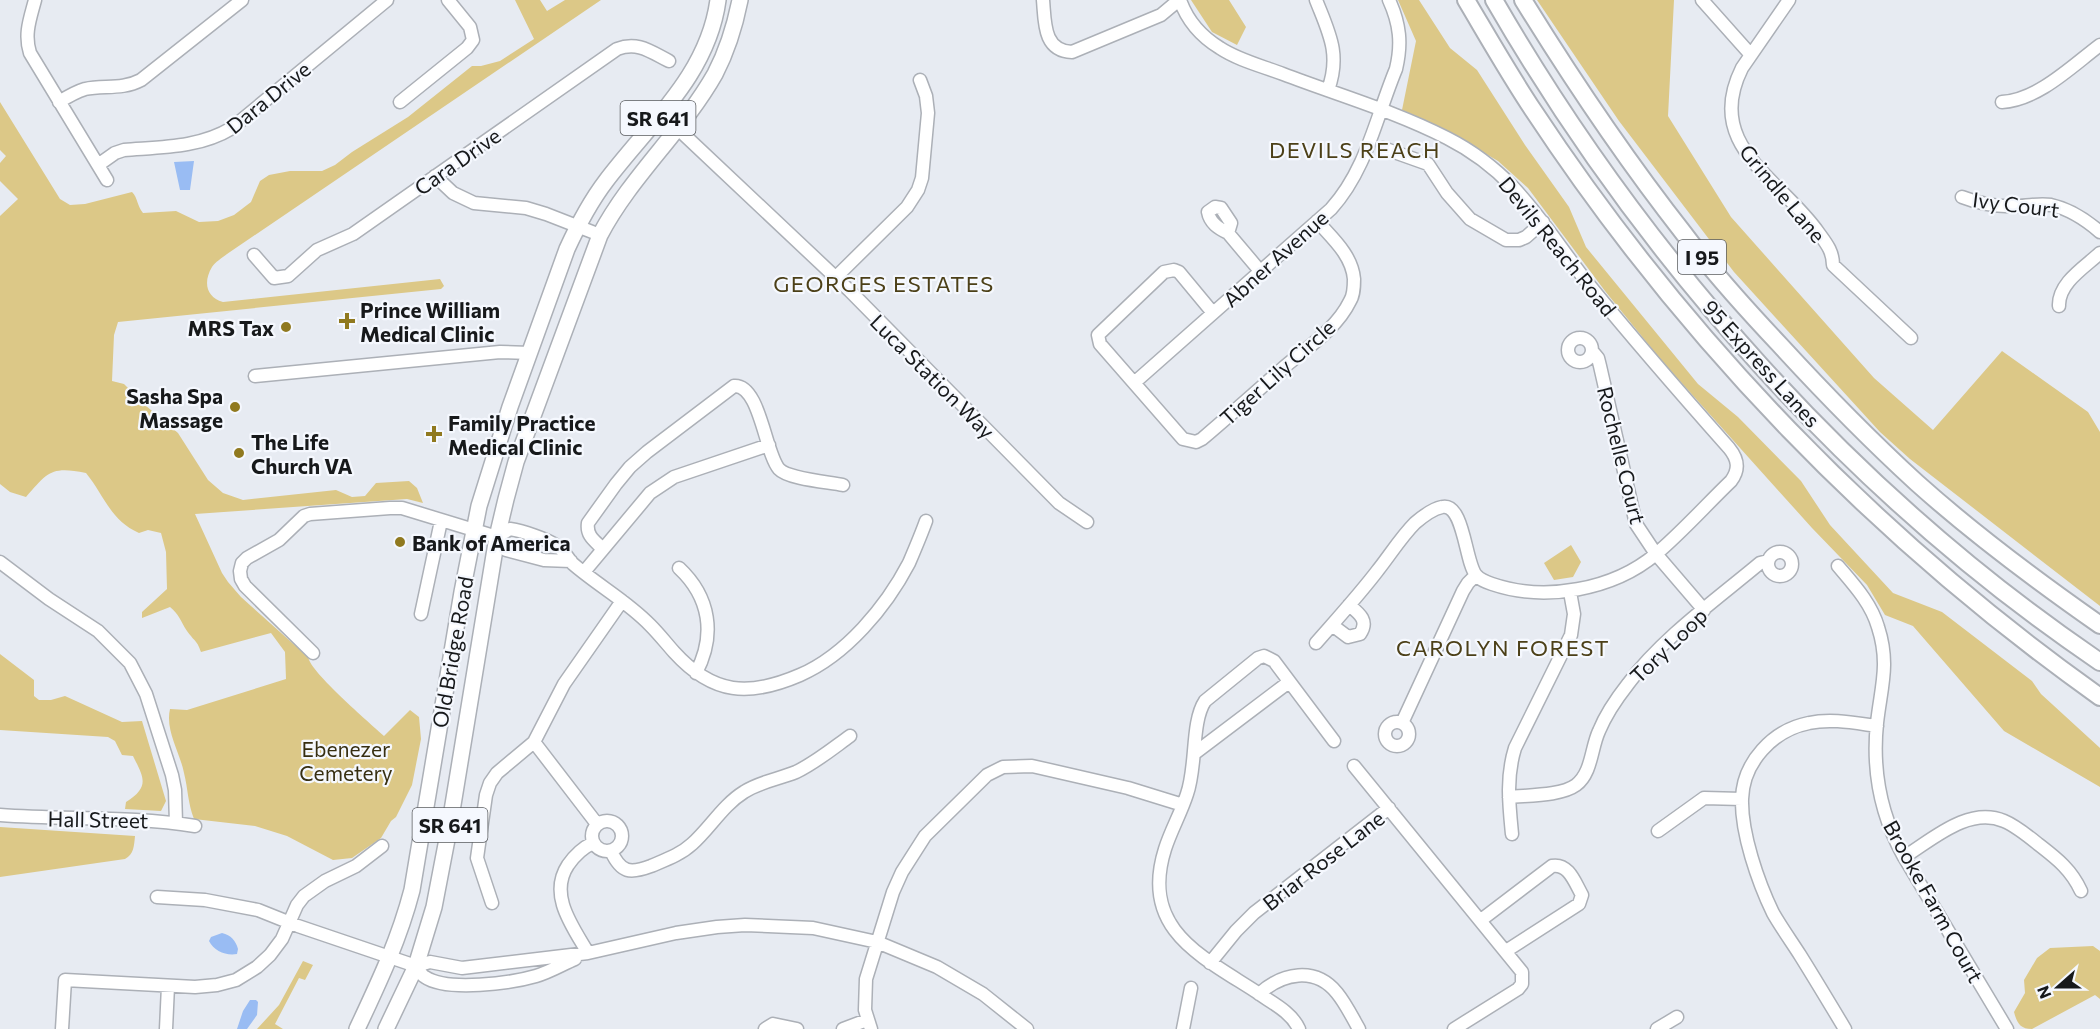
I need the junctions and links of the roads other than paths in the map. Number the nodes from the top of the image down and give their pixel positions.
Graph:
1 (36, 0) edge
2 (242, 0) edge
3 (387, 0) edge
4 (447, 0) edge
5 (718, 0) edge
6 (740, 0) edge
7 (1043, 0) edge
8 (1180, 0) edge
9 (1316, 0) edge
10 (1389, 0) edge
11 (1466, 0) edge
12 (1494, 0) edge
13 (1523, 0) edge
14 (1702, 0) edge
15 (1789, 0) edge
16 (2100, 45) edge
17 (1751, 55) junction
18 (669, 62) dead end
19 (920, 80) dead end
20 (1328, 90) junction
21 (59, 102) junction
22 (400, 102) dead end
23 (2002, 102) dead end
24 (1382, 109) junction
25 (677, 128) junction
26 (1383, 148) dead end
27 (98, 165) junction
28 (435, 176) junction
29 (107, 180) dead end
30 (1962, 197) dead end
31 (1317, 221) junction
32 (1543, 222) junction
33 (577, 226) junction
34 (2100, 232) edge
35 (1228, 233) dead end
36 (600, 235) junction
37 (2100, 253) edge
38 (254, 255) dead end
39 (1260, 271) junction
40 (835, 278) junction
41 (2059, 306) dead end
42 (1213, 313) junction
43 (1911, 339) dead end
44 (1593, 352) dead end
45 (530, 353) junction
46 (255, 376) dead end
47 (1134, 383) junction
48 (769, 445) junction
49 (843, 485) dead end
50 (441, 521) junction
51 (926, 521) dead end
52 (1087, 522) dead end
53 (474, 531) junction
54 (497, 537) junction
55 (603, 549) junction
56 (1656, 554) junction
57 (571, 561) junction
58 (1768, 561) dead end
59 (0, 562) edge
60 (1838, 566) dead end
61 (679, 568) dead end
62 (584, 572) junction
63 (1476, 575) junction
64 (1570, 592) junction
65 (622, 601) junction
66 (1349, 605) junction
67 (1704, 610) junction
68 (421, 614) dead end
69 (1332, 625) junction
70 (2100, 625) edge
71 (1316, 643) dead end
72 (313, 652) dead end
73 (2100, 662) edge
74 (696, 673) junction
75 (1289, 682) junction
76 (2100, 697) edge
77 (1402, 723) dead end
78 (1877, 726) junction
79 (850, 736) dead end
80 (1334, 741) dead end
81 (534, 742) junction
82 (1195, 753) junction
83 (1354, 766) dead end
84 (1509, 797) junction
85 (1742, 799) junction
86 (1184, 805) junction
87 (1389, 808) junction
88 (0, 815) edge
89 (177, 823) junction
90 (597, 824) junction
91 (195, 826) dead end
92 (1658, 831) dead end
93 (1512, 834) dead end
94 (593, 843) junction
95 (382, 846) dead end
96 (611, 851) junction
97 (1904, 857) junction
98 (2081, 891) dead end
99 (157, 897) dead end
100 (492, 903) dead end
101 (1481, 921) junction
102 (290, 923) junction
103 (877, 942) junction
104 (1506, 951) junction
105 (588, 953) junction
106 (391, 957) junction
107 (1210, 963) junction
108 (416, 966) junction
109 (168, 986) junction
110 (1191, 988) dead end
111 (1259, 994) junction
112 (1677, 1017) dead end
113 (869, 1025) edge
114 (1298, 1027) edge
115 (1661, 1028) edge
116 (62, 1029) edge
117 (166, 1029) edge
118 (357, 1029) edge
119 (386, 1029) edge
120 (765, 1029) edge
121 (797, 1029) edge
122 (843, 1029) edge
123 (1027, 1029) edge
124 (1183, 1029) edge
125 (1359, 1029) edge
126 (1454, 1029) edge
127 (1845, 1029) edge
128 (2007, 1029) edge

1 - 21 street
2 - 21 street
3 - 27 street, Dara Drive
4 - 22 street
5 - 33 main road, Old Bridge Road / SR 641
6 - 25 main road, Old Bridge Road / SR 641
7 - 8 street
8 - 20 street, Devils Reach Road
9 - 20 street
10 - 24 street, Abner Avenue
11 - 76 highway, I 95
12 - 73 highway, 95 Express Lanes
13 - 70 highway, I 95
14 - 17 street
15 - 17 street, Grindle Lane
16 - 23 street
17 - 43 street, Grindle Lane
18 - 28 street, Cara Drive
19 - 40 street
20 - 24 street, Devils Reach Road
21 - 27 street
24 - 31 street, Abner Avenue
24 - 32 street, Devils Reach Road
25 - 36 main road, Old Bridge Road / SR 641
25 - 40 street, Luca Station Way
26 - 32 street
27 - 29 street
28 - 33 street
28 - 38 street, Cara Drive
30 - 34 street, Ivy Court
31 - 39 street, Abner Avenue
31 - 47 street, Tiger Lily Circle
32 - 56 street, Devils Reach Road
33 - 36 street
33 - 45 main road, Old Bridge Road / SR 641
35 - 39 street
36 - 54 main road, Old Bridge Road / SR 641
37 - 41 street
39 - 42 street, Abner Avenue
40 - 52 street, Luca Station Way
42 - 47 street, Abner Avenue
42 - 47 street
44 - 56 street, Rochelle Court
45 - 46 street
45 - 53 main road, Old Bridge Road / SR 641
48 - 49 street
48 - 55 street
48 - 55 street
50 - 53 street
50 - 68 street
50 - 72 street
51 - 74 street
53 - 54 street
53 - 106 main road, Old Bridge Road / SR 641
54 - 57 street
54 - 57 street
54 - 108 main road, Old Bridge Road / SR 641
55 - 62 street
56 - 64 street
56 - 67 street, Rochelle Court
57 - 62 street
58 - 67 street, Tory Loop
59 - 89 street
60 - 78 street, Brooke Farm Court
61 - 74 street
62 - 65 street
63 - 64 street
63 - 66 street
63 - 77 street
64 - 84 street
65 - 74 street
65 - 81 street
66 - 69 street
66 - 69 street
67 - 84 street, Tory Loop
69 - 71 street
75 - 80 street
75 - 82 street
75 - 82 street
78 - 85 street
78 - 97 street, Brooke Farm Court
79 - 96 street
81 - 90 street
81 - 100 street
82 - 86 street
83 - 87 street
84 - 93 street
85 - 92 street
85 - 127 street
86 - 103 street
86 - 107 street
87 - 101 street, Briar Rose Lane
87 - 107 street, Briar Rose Lane
88 - 89 street, Hall Street
89 - 91 street, Hall Street
90 - 94 street
90 - 96 street
94 - 96 street
94 - 105 street
95 - 102 street
97 - 98 street
97 - 128 street, Brooke Farm Court
99 - 102 street
101 - 104 street, Briar Rose Lane
101 - 104 street
102 - 106 street
102 - 109 street
103 - 105 street
103 - 113 street
103 - 123 street
104 - 126 street, Briar Rose Lane
105 - 108 street
105 - 108 street
106 - 108 street
106 - 118 main road, Old Bridge Road / SR 641
107 - 111 street
108 - 119 main road, Old Bridge Road / SR 641
109 - 116 street
109 - 117 street
110 - 124 street
111 - 114 street
111 - 125 street
112 - 115 street
113 - 122 street
120 - 121 street

